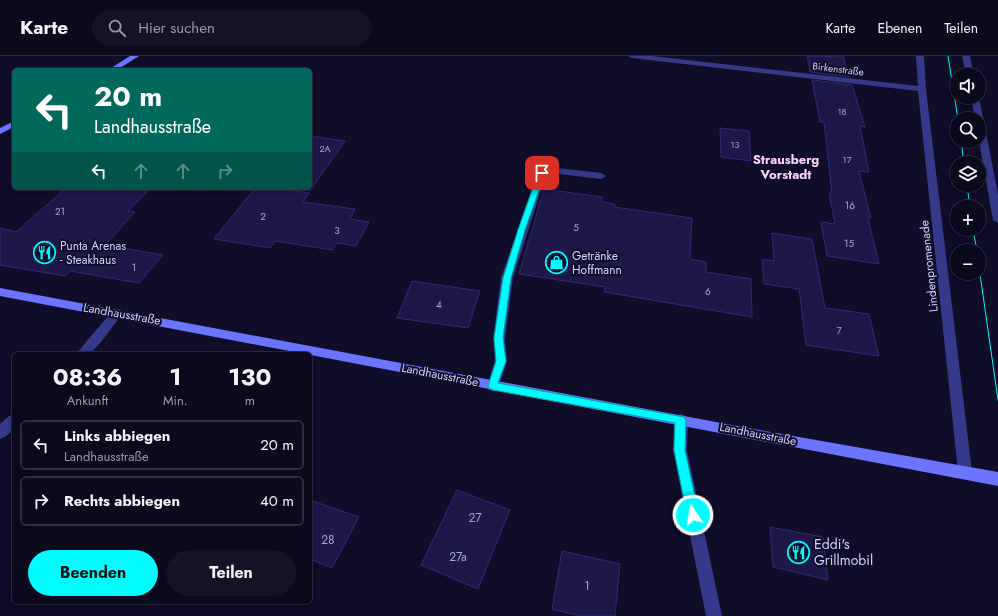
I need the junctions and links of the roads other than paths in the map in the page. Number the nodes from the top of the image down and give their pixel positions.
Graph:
1 (135, 56) edge
2 (632, 56) edge
3 (920, 56) edge
4 (966, 56) edge
5 (115, 68) edge
6 (969, 68) edge
7 (922, 89) junction
8 (976, 104) edge
9 (12, 125) edge
10 (0, 131) edge
11 (600, 176) dead end
12 (998, 220) edge
13 (0, 292) edge
14 (118, 313) junction
15 (84, 352) edge
16 (493, 386) junction
17 (681, 420) junction
18 (12, 422) edge
19 (0, 433) edge
20 (965, 472) junction
21 (998, 479) edge
22 (714, 616) edge

1 - 5 street
2 - 7 street, Birkenstraße
3 - 7 street, Lindenpromenade
4 - 6 street
7 - 20 street, Lindenpromenade
8 - 12 street
9 - 10 street
11 - 16 street
13 - 14 street, Landhausstraße
14 - 15 street
14 - 16 street, Landhausstraße
16 - 17 street, Landhausstraße
17 - 20 street, Landhausstraße
17 - 22 street
18 - 19 street
20 - 21 street, Landhausstraße

